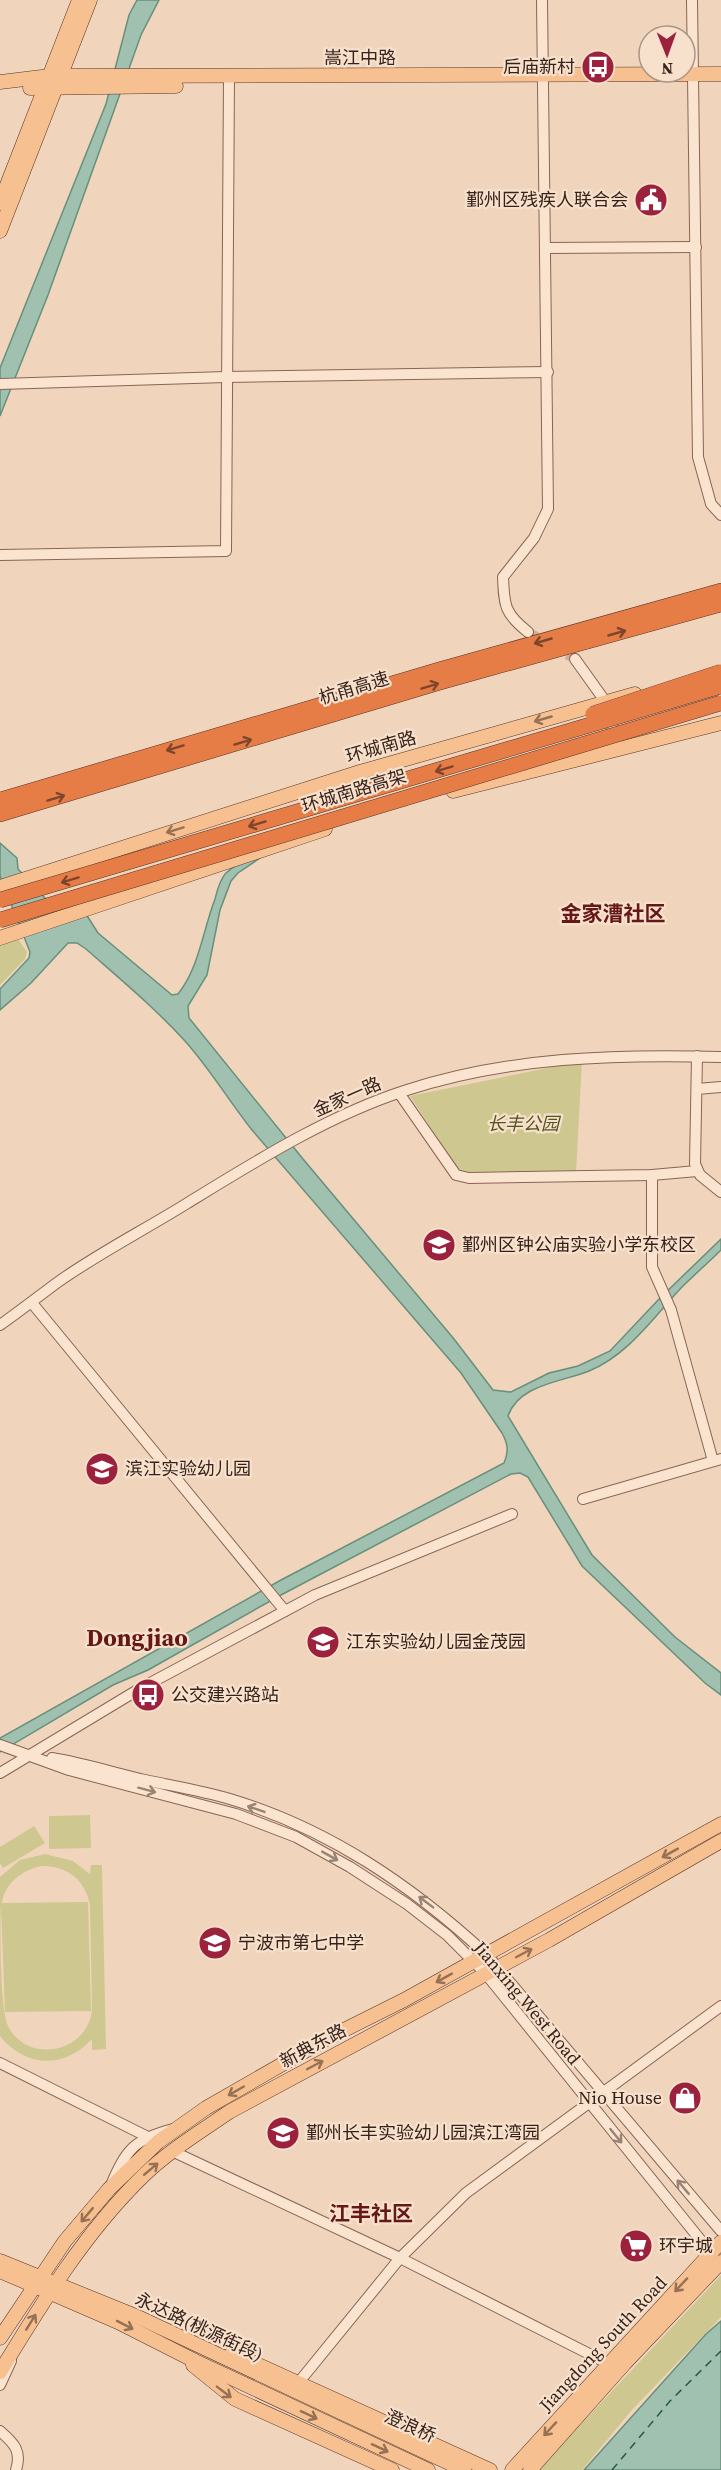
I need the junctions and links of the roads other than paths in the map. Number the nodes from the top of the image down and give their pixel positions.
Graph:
1 (79, 0) edge
2 (90, 0) edge
3 (543, 0) edge
4 (692, 0) edge
5 (693, 24) edge
6 (721, 74) edge
7 (697, 78) edge
8 (637, 79) edge
9 (697, 79) edge
10 (543, 80) junction
11 (54, 81) junction
12 (229, 81) junction
13 (0, 82) edge
14 (721, 83) edge
15 (694, 84) edge
16 (0, 92) edge
17 (0, 203) edge
18 (0, 231) edge
19 (696, 247) junction
20 (546, 248) junction
21 (548, 372) junction
22 (226, 376) junction
23 (0, 384) edge
24 (721, 514) edge
25 (0, 555) edge
26 (721, 591) edge
27 (721, 604) edge
28 (528, 632) tunnel mouth
29 (575, 659) tunnel mouth
30 (721, 672) edge
31 (721, 686) edge
32 (605, 701) junction
33 (721, 703) edge
34 (721, 712) edge
35 (721, 723) edge
36 (618, 750) junction
37 (481, 758) junction
38 (495, 769) junction
39 (0, 800) edge
40 (0, 814) edge
41 (227, 850) junction
42 (0, 887) edge
43 (0, 900) edge
44 (0, 920) edge
45 (0, 926) edge
46 (0, 938) edge
47 (697, 1056) junction
48 (721, 1057) edge
49 (721, 1087) edge
50 (697, 1089) junction
51 (399, 1093) junction
52 (697, 1171) junction
53 (652, 1175) junction
54 (721, 1192) edge
55 (32, 1303) junction
56 (0, 1325) edge
57 (717, 1460) edge
58 (583, 1499) dead end
59 (512, 1514) dead end
60 (284, 1609) junction
61 (0, 1745) edge
62 (26, 1754) junction
63 (0, 1773) edge
64 (721, 1824) edge
65 (721, 1840) edge
66 (486, 1954) junction
67 (473, 1962) junction
68 (491, 1970) junction
69 (721, 2006) edge
70 (0, 2064) edge
71 (602, 2091) junction
72 (588, 2102) junction
73 (179, 2127) junction
74 (146, 2136) junction
75 (172, 2151) junction
76 (109, 2189) junction
77 (721, 2231) edge
78 (721, 2242) edge
79 (399, 2258) junction
80 (716, 2258) edge
81 (0, 2261) edge
82 (0, 2271) edge
83 (36, 2281) junction
84 (52, 2287) junction
85 (160, 2328) junction
86 (0, 2338) edge
87 (15, 2347) junction
88 (180, 2354) junction
89 (609, 2364) junction
90 (0, 2372) edge
91 (298, 2382) junction
92 (0, 2385) edge
93 (342, 2415) joint
94 (331, 2426) joint
95 (0, 2431) edge
96 (16, 2470) edge
97 (392, 2470) edge
98 (428, 2470) edge
99 (464, 2470) edge
100 (490, 2470) edge
101 (512, 2470) edge
102 (530, 2470) edge

1 - 11 main road
2 - 11 main road
3 - 10 street
4 - 5 street
6 - 7 main road, 嵩江中路
8 - 10 main road, 嵩江中路
9 - 14 main road, 嵩江中路
10 - 12 main road, 嵩江中路
10 - 20 street
11 - 12 main road, 嵩江中路
11 - 12 main road, 嵩江中路
11 - 13 main road, 嵩江中路
11 - 16 main road, 嵩江中路
11 - 17 main road
11 - 18 main road
12 - 22 street
15 - 19 street
19 - 20 street
19 - 24 street
20 - 21 street
21 - 22 street
21 - 28 street
22 - 23 street
22 - 25 street
26 -> 39 highway, 杭甬高速
40 -> 27 highway, 杭甬高速
29 - 32 street
30 - 32 main road, 环城南路
30 - 37 highway, bridge
31 - 37 highway, 环城南路高架, bridge
32 - 36 street
32 -> 42 main road, 环城南路
33 - 38 highway, 环城南路高架, bridge
34 - 38 highway, bridge
35 - 36 main road
36 - 46 main road
37 -> 43 highway, 环城南路高架, bridge
38 - 41 highway, 环城南路高架, bridge
41 - 44 highway, 环城南路高架, bridge
41 - 45 highway, bridge
47 - 48 street, 金家一路
47 - 50 street
47 - 51 street, 金家一路
49 - 50 street
50 - 52 street
51 - 53 street
51 - 55 street, 金家一路
52 - 53 street
52 - 54 street
53 - 57 street
55 - 56 street, 金家一路
55 - 60 street
57 - 58 street
59 - 60 street
60 - 62 street
61 - 62 street, Jianxing West Road
62 - 63 street
66 -> 62 street, Jianxing West Road
62 -> 67 street, Jianxing West Road
64 -> 66 main road, 新典东路
68 -> 65 main road, 新典东路
66 - 67 main road, 新典东路
66 - 68 street, Jianxing West Road
67 - 68 street, Jianxing West Road
67 -> 73 main road, 新典东路
68 - 71 street, Jianxing West Road
68 - 72 street, Jianxing West Road
75 -> 68 main road, 新典东路
69 - 71 street
70 - 74 street
71 - 72 street
77 -> 71 street, Jianxing West Road
72 - 79 street
72 -> 80 street, Jianxing West Road
73 - 74 street
73 - 76 main road, 新典东路
74 - 76 street
75 - 79 street
84 -> 75 main road, 新典东路
76 -> 83 main road, 新典东路
78 - 80 main road, Jiangdong South Road
79 - 89 street
79 - 91 street
80 -> 89 main road, Jiangdong South Road
80 - 102 main road, Jiangdong South Road
81 - 83 main road
82 - 83 main road
83 - 84 main road, 永达路(桃源街段)
83 - 86 main road, 新典东路
84 - 85 main road, 永达路(桃源街段)
87 -> 84 main road, 新典东路
84 -> 88 main road, 永达路(桃源街段)
85 - 91 main road
85 - 93 main road, 永达路(桃源街段)
87 - 90 main road, 新典东路
87 - 92 street
88 -> 94 main road, 永达路(桃源街段)
88 -> 97 main road
89 -> 101 main road, Jiangdong South Road
91 - 100 main road
93 - 99 main road, 澄浪桥
94 -> 98 main road, 澄浪桥
95 - 96 street

